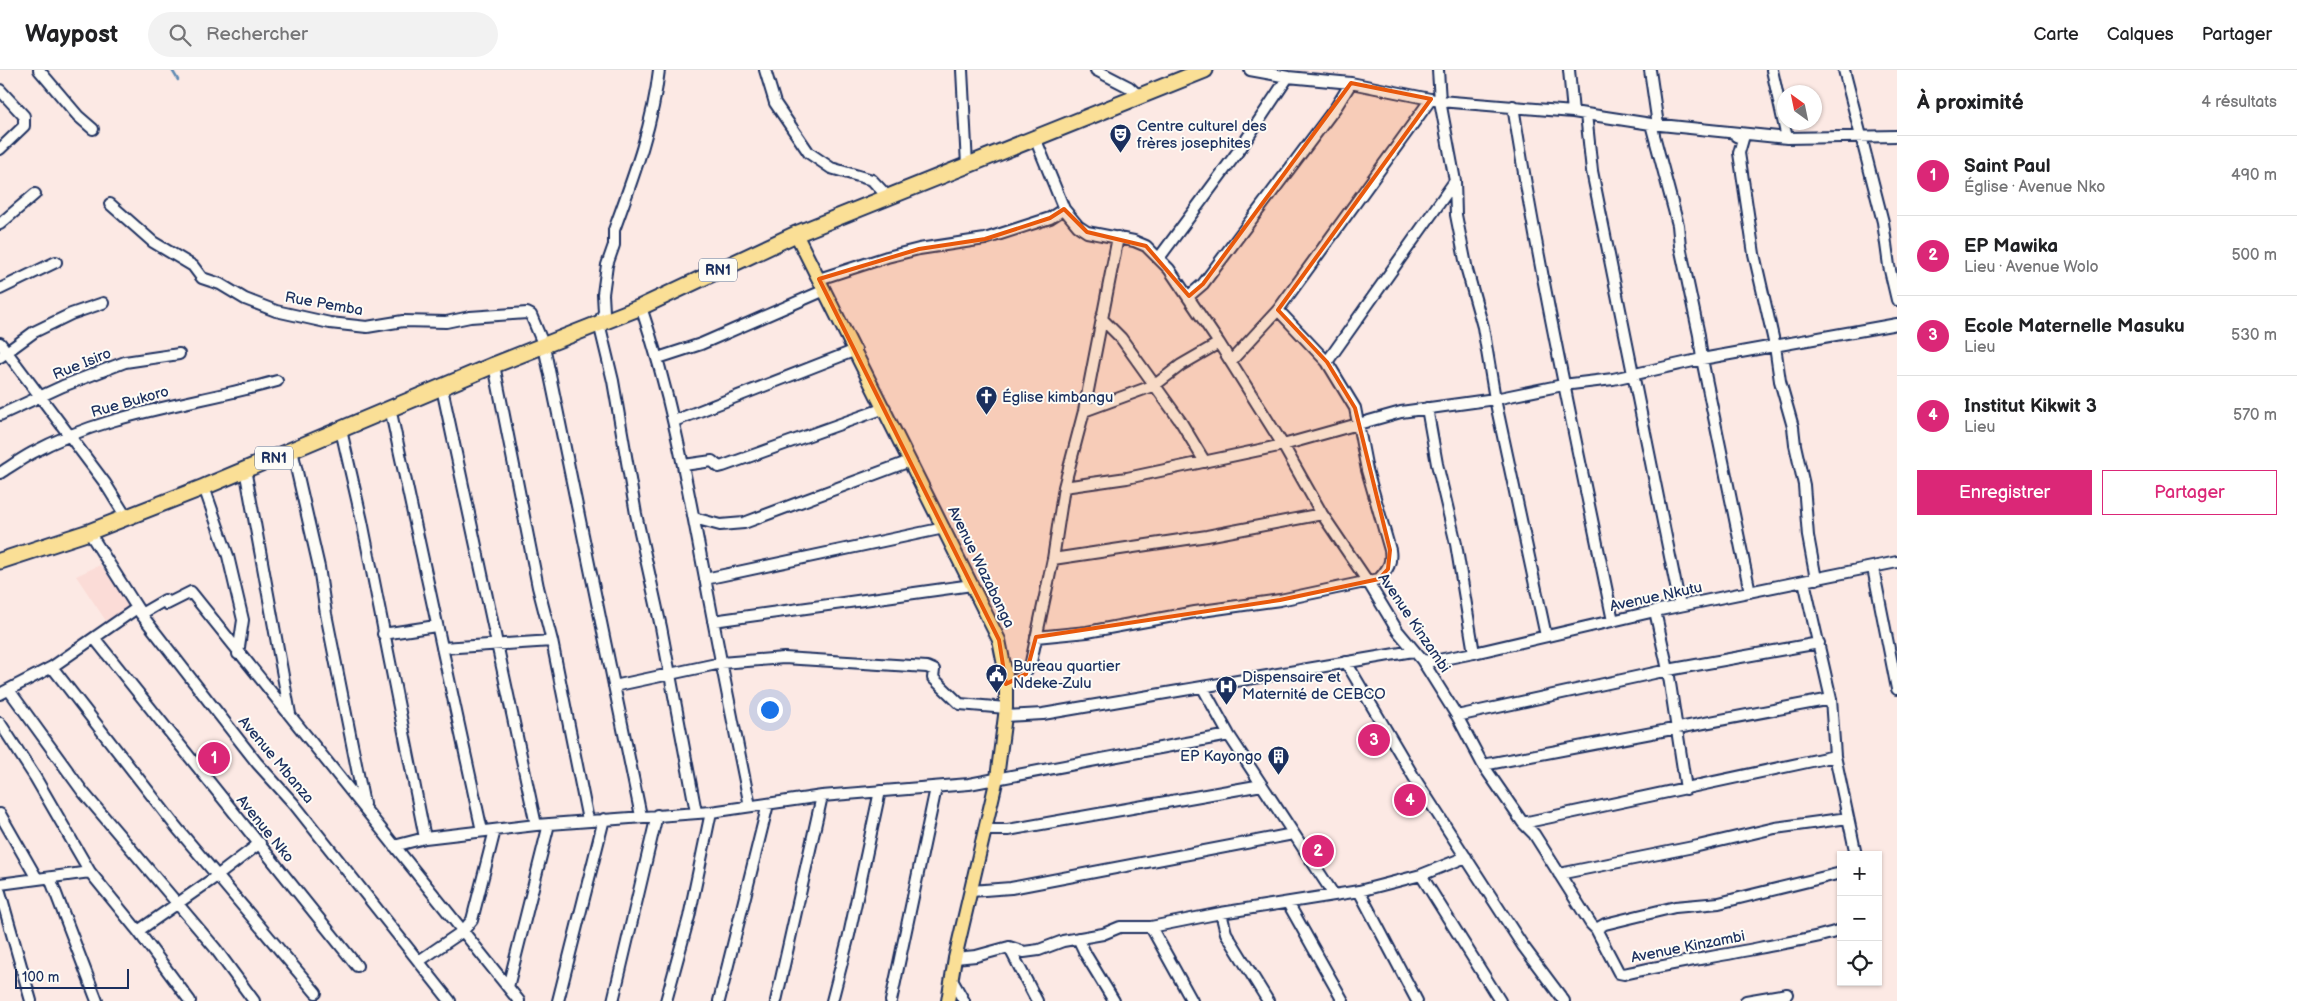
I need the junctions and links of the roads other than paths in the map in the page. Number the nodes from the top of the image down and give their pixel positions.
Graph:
1 (39, 70) edge
2 (659, 70) edge
3 (765, 70) edge
4 (962, 70) edge
5 (1096, 70) edge
6 (1205, 70) edge
7 (1250, 70) edge
8 (1438, 70) edge
9 (1569, 70) edge
10 (1650, 70) edge
11 (1772, 70) edge
12 (1844, 70) edge
13 (1111, 73) edge
14 (1288, 77) junction
15 (1351, 83) junction
16 (0, 90) edge
17 (1140, 97) junction
18 (1436, 100) junction
19 (1513, 106) junction
20 (1573, 112) junction
21 (1586, 114) junction
22 (1655, 124) junction
23 (93, 129) dead end
24 (1735, 132) junction
25 (1897, 136) edge
26 (1035, 138) junction
27 (1787, 138) junction
28 (1860, 138) junction
29 (0, 149) edge
30 (967, 165) junction
31 (1455, 181) junction
32 (35, 194) dead end
33 (888, 197) junction
34 (110, 204) dead end
35 (1064, 209) junction
36 (0, 224) edge
37 (796, 234) junction
38 (1118, 237) junction
39 (1159, 258) junction
40 (56, 262) dead end
41 (819, 279) junction
42 (0, 289) edge
43 (825, 290) junction
44 (1189, 296) junction
45 (1897, 300) edge
46 (104, 302) dead end
47 (641, 307) junction
48 (1278, 310) junction
49 (1101, 318) junction
50 (599, 323) junction
51 (1897, 324) edge
52 (0, 343) edge
53 (1219, 343) junction
54 (544, 346) junction
55 (1775, 346) junction
56 (856, 350) junction
57 (3, 354) edge
58 (179, 354) dead end
59 (658, 358) junction
60 (1702, 359) junction
61 (1231, 361) junction
62 (1327, 362) junction
63 (494, 365) junction
64 (1632, 373) junction
65 (277, 381) dead end
66 (1154, 385) junction
67 (1563, 385) junction
68 (442, 388) junction
69 (41, 397) junction
70 (1496, 399) junction
71 (390, 408) junction
72 (884, 408) junction
73 (1427, 408) junction
74 (1084, 411) junction
75 (0, 415) edge
76 (674, 421) junction
77 (1359, 426) junction
78 (341, 430) junction
79 (69, 436) junction
80 (1283, 446) junction
81 (292, 450) junction
82 (910, 461) junction
83 (1205, 462) junction
84 (684, 465) junction
85 (246, 470) junction
86 (0, 473) edge
87 (204, 487) junction
88 (1064, 487) junction
89 (1322, 514) junction
90 (126, 517) junction
91 (694, 518) junction
92 (944, 528) junction
93 (89, 532) junction
94 (1053, 559) junction
95 (0, 561) edge
96 (1897, 562) edge
97 (1873, 568) junction
98 (705, 579) junction
99 (1816, 579) junction
100 (1804, 581) junction
101 (1368, 582) junction
102 (972, 585) junction
103 (1750, 592) junction
104 (1680, 606) junction
105 (139, 611) junction
106 (1655, 611) junction
107 (1613, 621) junction
108 (713, 622) junction
109 (436, 626) junction
110 (383, 634) junction
111 (1546, 636) junction
112 (1036, 637) junction
113 (95, 639) junction
114 (552, 641) junction
115 (1819, 643) junction
116 (496, 644) junction
117 (442, 648) junction
118 (1413, 651) junction
119 (1474, 652) junction
120 (238, 654) junction
121 (1422, 660) junction
122 (1346, 662) junction
123 (721, 663) junction
124 (52, 667) junction
125 (1668, 670) junction
126 (670, 672) junction
127 (1006, 684) junction
128 (614, 686) junction
129 (1203, 688) junction
130 (1897, 689) edge
131 (5, 692) edge
132 (1831, 698) junction
133 (1005, 712) junction
134 (290, 716) junction
135 (1457, 716) junction
136 (0, 723) edge
137 (1676, 729) junction
138 (1229, 735) junction
139 (1836, 756) junction
140 (1483, 765) junction
141 (997, 778) junction
142 (1262, 786) junction
143 (936, 788) junction
144 (1686, 789) junction
145 (880, 791) junction
146 (822, 796) junction
147 (768, 804) junction
148 (750, 806) junction
149 (365, 807) junction
150 (696, 812) junction
151 (711, 812) junction
152 (0, 814) edge
153 (657, 815) junction
154 (641, 816) junction
155 (1848, 818) junction
156 (604, 819) junction
157 (588, 820) junction
158 (1523, 823) junction
159 (548, 824) junction
160 (536, 825) junction
161 (496, 830) junction
162 (985, 830) junction
163 (482, 831) junction
164 (1292, 834) junction
165 (425, 838) junction
166 (260, 843) junction
167 (394, 846) junction
168 (1855, 851) edge
169 (1466, 857) junction
170 (90, 872) junction
171 (1559, 874) junction
172 (1837, 874) edge
173 (1421, 875) junction
174 (217, 876) junction
175 (36, 877) junction
176 (50, 878) junction
177 (0, 884) edge
178 (971, 891) junction
179 (1359, 891) junction
180 (0, 892) edge
181 (1334, 895) junction
182 (1288, 903) junction
183 (178, 905) junction
184 (1221, 912) junction
185 (1151, 927) junction
186 (1596, 930) junction
187 (138, 931) junction
188 (463, 931) junction
189 (1837, 931) edge
190 (1078, 938) junction
191 (1009, 947) junction
192 (955, 958) junction
193 (419, 961) junction
194 (357, 966) dead end
195 (952, 980) junction
196 (508, 986) junction
197 (316, 994) dead end
198 (31, 1001) edge
199 (97, 1001) edge
200 (190, 1001) edge
201 (254, 1001) edge
202 (450, 1001) edge
203 (519, 1001) edge
204 (558, 1001) edge
205 (613, 1001) edge
206 (666, 1001) edge
207 (719, 1001) edge
208 (776, 1001) edge
209 (832, 1001) edge
210 (890, 1001) edge
211 (948, 1001) edge
212 (964, 1001) edge
213 (1038, 1001) edge
214 (1114, 1001) edge
215 (1192, 1001) edge
216 (1268, 1001) edge
217 (1343, 1001) edge
218 (1417, 1001) edge
219 (1500, 1001) edge
220 (1564, 1001) edge
221 (1746, 1001) edge
222 (1784, 1001) edge

1 - 23 street
2 - 50 street
3 - 33 street
4 - 30 street
5 - 13 street
6 - 17 highway, RN1
7 - 14 street
8 - 18 street
9 - 20 street
10 - 22 street
11 - 27 street
12 - 28 street
13 - 17 street
14 - 15 street
14 - 39 street
15 - 18 street
15 - 44 street
16 - 29 street
17 - 26 highway, RN1
18 - 19 street
18 - 31 street
18 - 48 street
19 - 20 street
19 - 67 street
20 - 21 street
21 - 22 street
21 - 64 street
22 - 24 street
22 - 60 street
24 - 27 street
24 - 55 street
25 - 28 street
26 - 30 highway, RN1
26 - 35 street, Avenue Kinzambi
27 - 28 street
28 - 45 street
30 - 33 highway, RN1
31 - 62 street
31 - 70 street
32 - 36 street
33 - 37 highway, RN1
34 - 54 street, Rue Pemba
35 - 38 street, Avenue Kinzambi
35 - 41 street
37 - 41 main road, Avenue Wazabanga
37 - 47 highway, RN1
38 - 39 street, Avenue Kinzambi
38 - 49 street
39 - 44 street, Avenue Kinzambi
40 - 42 street
41 - 43 main road, Avenue Wazabanga
43 - 56 main road, Avenue Wazabanga
43 - 59 street
44 - 53 street, Avenue Kinzambi
46 - 57 street
47 - 50 highway, RN1
47 - 59 street
48 - 61 street
48 - 62 street
49 - 66 street
49 - 74 street
50 - 54 highway, RN1
50 - 126 street
51 - 55 street
52 - 57 street
53 - 61 street, Avenue Kinzambi
53 - 66 street
54 - 63 highway, RN1
54 - 128 street
55 - 60 street
55 - 99 street
56 - 72 main road, Avenue Wazabanga
56 - 76 street
57 - 69 street
58 - 69 street, Rue Isiro
59 - 76 street
60 - 64 street
60 - 103 street
61 - 80 street, Avenue Kinzambi
62 - 77 street
63 - 68 highway, RN1
63 - 114 street
64 - 67 street
64 - 104 street
65 - 79 street, Rue Bukoro
66 - 74 street
66 - 83 street
67 - 70 street
67 - 107 street
68 - 71 highway, RN1
68 - 116 street
69 - 75 street, Rue Isiro
69 - 79 street
70 - 73 street
70 - 111 street
71 - 78 highway, RN1
71 - 109 street
72 - 82 main road, Avenue Wazabanga
72 - 84 street
73 - 77 street
73 - 119 street
74 - 88 street
76 - 84 street
77 - 80 street
77 - 101 street
78 - 81 highway, RN1
78 - 110 street
79 - 86 street, Rue Bukoro
79 - 90 street
80 - 83 street
80 - 89 street, Avenue Kinzambi
81 - 85 highway, RN1
81 - 149 street
82 - 91 street
82 - 92 main road, Avenue Wazabanga
83 - 88 street
84 - 91 street
85 - 87 highway, RN1
85 - 134 street
87 - 90 highway, RN1
87 - 120 street
88 - 94 street
89 - 94 street
89 - 101 street, Avenue Kinzambi
90 - 93 highway, RN1
91 - 98 street
92 - 98 street
92 - 102 main road, Avenue Wazabanga
93 - 95 highway, RN1
93 - 105 street, Avenue Mbanza
94 - 112 street
96 - 97 street, Avenue Nkutu
97 - 99 street, Avenue Nkutu
97 - 130 street
98 - 108 street
99 - 100 street, Avenue Nkutu
100 - 103 street, Avenue Nkutu
100 - 115 street
101 - 112 street
101 - 118 street, Avenue Kinzambi
102 - 108 street
102 - 127 main road, Avenue Wazabanga
103 - 104 street, Avenue Nkutu
104 - 106 street, Avenue Nkutu
105 - 113 street
105 - 120 street
105 - 193 street, Avenue Mbanza
106 - 107 street, Avenue Nkutu
106 - 125 street
107 - 111 street, Avenue Nkutu
108 - 123 street
109 - 110 street
109 - 117 street
110 - 165 street
111 - 119 street, Avenue Nkutu
112 - 127 street
113 - 124 street
113 - 166 street, Avenue Nko
114 - 116 street
114 - 157 street
115 - 125 street
115 - 132 street
116 - 117 street
116 - 160 street
117 - 163 street
118 - 121 street, Avenue Kinzambi
118 - 122 street
119 - 121 street, Avenue Nkutu
120 - 134 street
121 - 135 street, Avenue Kinzambi
122 - 129 street
122 - 169 street
123 - 126 street
123 - 133 street
123 - 148 street
124 - 131 street
124 - 174 street
125 - 135 street
125 - 137 street
126 - 128 street
126 - 150 street
127 - 133 main road, Avenue Wazabanga
128 - 154 street
129 - 133 street
129 - 138 street
131 - 183 street
132 - 137 street
132 - 139 street
133 - 141 main road, Avenue Wazabanga
134 - 149 street
135 - 140 street, Avenue Kinzambi
136 - 170 street
137 - 140 street
137 - 144 street
138 - 141 street
138 - 142 street
139 - 144 street
139 - 155 street
140 - 158 street, Avenue Kinzambi
141 - 143 street
141 - 162 main road, Avenue Wazabanga
142 - 162 street
142 - 164 street
143 - 145 street
143 - 210 street
144 - 158 street
145 - 146 street
145 - 209 street
146 - 147 street
146 - 208 street
147 - 148 street
147 - 207 street
148 - 151 street
149 - 167 street
150 - 151 street
150 - 153 street
151 - 206 street
152 - 175 street
153 - 154 street
153 - 205 street
154 - 156 street
155 - 168 street
155 - 171 street
156 - 157 street
156 - 204 street
157 - 159 street
158 - 171 street, Avenue Kinzambi
159 - 160 street
159 - 196 street
160 - 161 street
161 - 163 street
161 - 188 street
162 - 178 main road, Avenue Wazabanga
163 - 165 street
164 - 178 street
164 - 181 street
165 - 167 street
166 - 174 street
166 - 194 street, Avenue Nko
167 - 188 street
169 - 173 street
169 - 220 street
170 - 176 street
170 - 187 street
171 - 186 street, Avenue Kinzambi
172 - 186 street
173 - 179 street
173 - 219 street
174 - 183 street
174 - 197 street
175 - 176 street
175 - 177 street
176 - 199 street
178 - 192 main road, Avenue Wazabanga
179 - 181 street
179 - 218 street
180 - 198 street
181 - 182 street
182 - 184 street
182 - 217 street
183 - 187 street
183 - 201 street
184 - 185 street
184 - 216 street
185 - 190 street
185 - 215 street
186 - 189 street, Avenue Kinzambi
187 - 200 street
188 - 193 street
188 - 196 street
190 - 191 street
190 - 214 street
191 - 192 street
191 - 213 street
192 - 195 main road, Avenue Wazabanga
193 - 202 street, Avenue Mbanza
195 - 211 main road, Avenue Wazabanga
195 - 212 street
196 - 203 street
221 - 222 street

